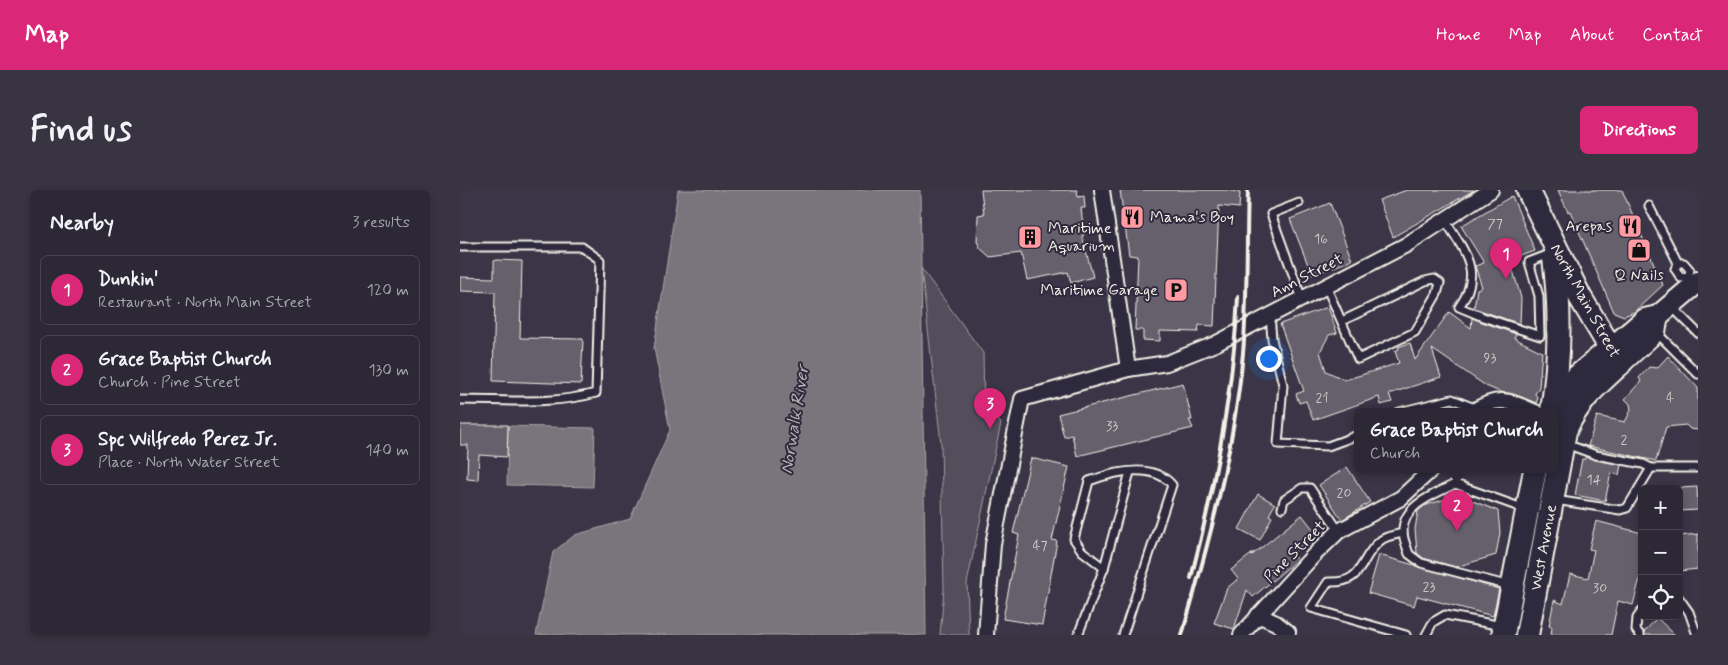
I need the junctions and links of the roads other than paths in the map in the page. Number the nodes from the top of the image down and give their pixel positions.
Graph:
1 (1102, 190) edge
2 (1491, 190) edge
3 (1528, 190) edge
4 (1299, 203) dead end
5 (1649, 206) dead end
6 (1445, 220) junction
7 (1552, 245) junction
8 (460, 247) edge
9 (1694, 281) edge
10 (1326, 286) junction
11 (1302, 299) junction
12 (1270, 315) junction
13 (1661, 318) junction
14 (1342, 321) junction
15 (1698, 333) edge
16 (1550, 340) junction
17 (1615, 356) junction
18 (1128, 369) junction
19 (1698, 374) edge
20 (460, 400) edge
21 (1441, 402) junction
22 (1416, 408) edge
23 (1437, 408) edge
24 (1469, 408) edge
25 (1478, 408) edge
26 (1532, 408) edge
27 (1547, 408) edge
28 (1550, 408) edge
29 (1354, 436) edge
30 (1564, 437) junction
31 (1559, 453) edge
32 (1651, 468) junction
33 (1698, 468) edge
34 (1130, 472) junction
35 (1428, 473) edge
36 (1535, 473) edge
37 (1553, 473) edge
38 (1282, 508) dead end
39 (1541, 511) junction
40 (1339, 532) junction
41 (1403, 533) junction
42 (1104, 568) junction
43 (1512, 586) junction
44 (1683, 604) edge
45 (1258, 615) junction
46 (1638, 617) edge
47 (1504, 631) edge
48 (989, 635) edge
49 (1078, 635) edge
50 (1123, 635) edge
51 (1241, 635) edge
52 (1287, 635) edge
53 (1406, 635) edge
54 (1426, 635) edge
55 (1527, 635) edge
56 (1640, 635) edge
57 (1697, 635) edge

1 - 18 street
2 - 6 street, Ann Street
3 - 7 main road, North Main Street
4 - 11 lane
5 - 9 lane
6 - 10 street, Ann Street
6 - 16 lane
7 - 16 main road, North Main Street
7 - 17 main road, North Main Street
8 - 20 lane
9 - 13 main road
10 - 11 street, Ann Street
10 - 14 lane
11 - 12 street, Ann Street
12 - 18 street, Ann Street
12 - 29 lane
13 - 15 lane
13 - 17 main road
13 - 19 lane
14 - 14 lane
16 - 27 main road, North Main Street
17 - 28 main road
17 - 30 main road, West Avenue
18 - 48 street, Ann Street
21 - 22 lane
21 - 23 lane
21 - 24 lane
25 - 26 street
30 - 31 main road, West Avenue
30 - 32 lane
32 - 33 lane
32 - 39 lane
34 - 42 lane
34 - 42 lane
34 - 50 lane
35 - 40 street, Pine Street
36 - 39 main road, West Avenue
37 - 39 main road, West Avenue
38 - 40 lane
39 - 41 lane
39 - 43 main road, West Avenue
39 - 55 main road, West Avenue
40 - 45 street, Pine Street
41 - 43 lane
41 - 53 lane
42 - 49 lane
43 - 47 main road, West Avenue
44 - 57 lane
45 - 51 street, Pine Street
45 - 52 street
46 - 56 lane
47 - 54 lane

